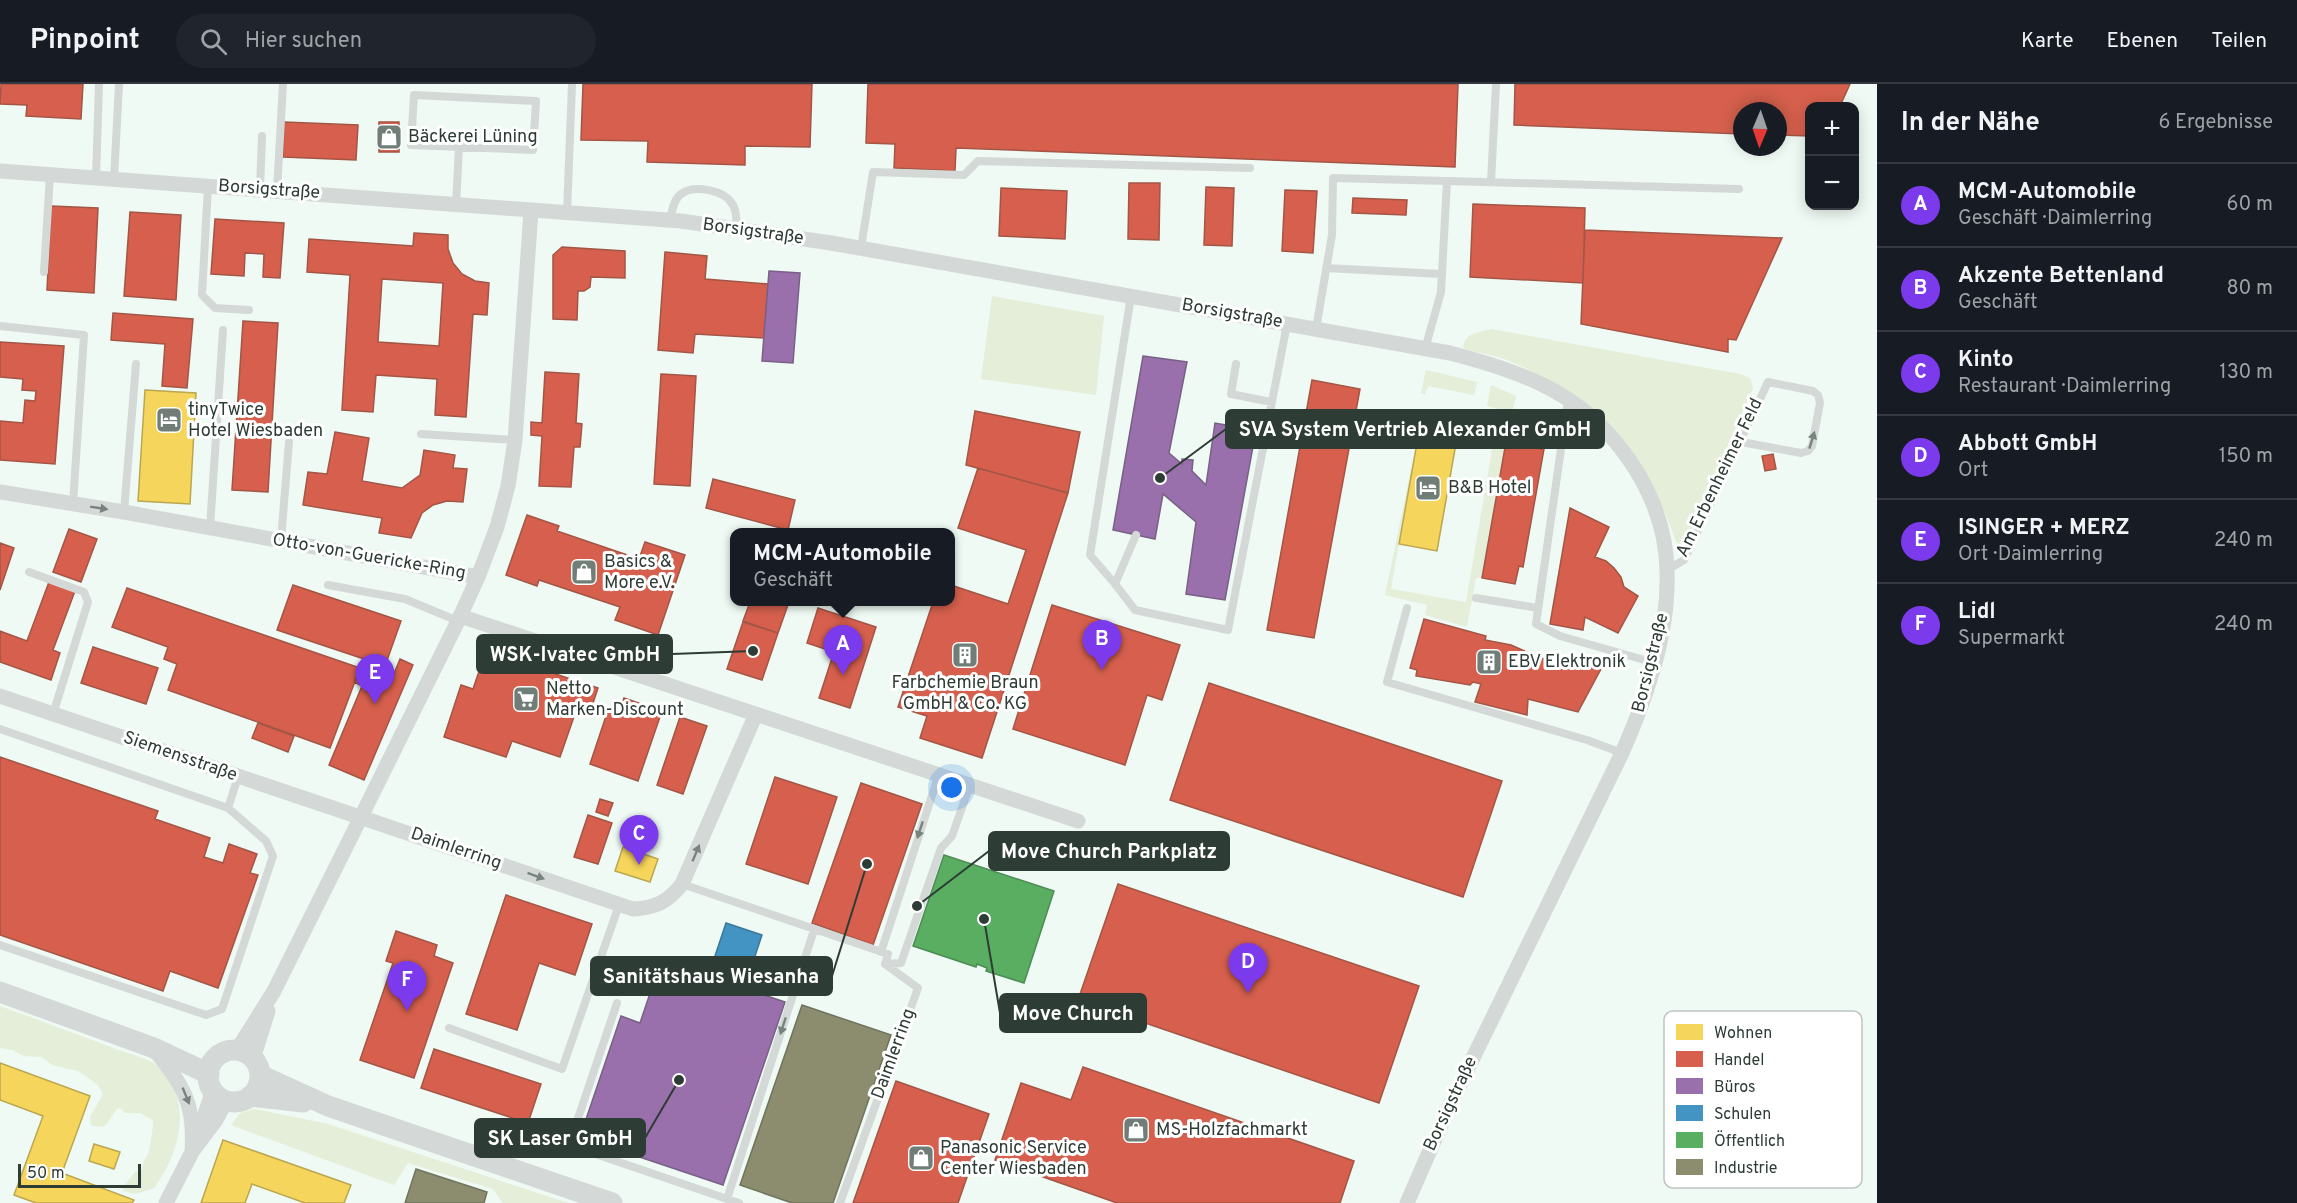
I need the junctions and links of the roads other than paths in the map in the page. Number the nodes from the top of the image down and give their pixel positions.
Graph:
1 (99, 84) edge
2 (119, 84) edge
3 (283, 84) edge
4 (572, 84) edge
5 (1496, 84) edge
6 (262, 136) dead end
7 (459, 147) junction
8 (1250, 168) dead end
9 (0, 171) edge
10 (50, 175) junction
11 (96, 178) junction
12 (114, 179) junction
13 (1446, 181) junction
14 (1491, 182) junction
15 (208, 186) junction
16 (260, 189) junction
17 (1739, 189) dead end
18 (277, 191) junction
19 (456, 205) junction
20 (531, 211) junction
21 (567, 213) junction
22 (669, 220) junction
23 (737, 228) junction
24 (861, 248) junction
25 (1326, 268) junction
26 (44, 272) dead end
27 (1442, 274) junction
28 (1131, 296) junction
29 (249, 310) dead end
30 (1287, 324) junction
31 (0, 326) edge
32 (1316, 329) junction
33 (223, 330) dead end
34 (1425, 349) junction
35 (136, 364) dead end
36 (1236, 364) dead end
37 (1568, 399) junction
38 (1272, 402) junction
39 (421, 434) dead end
40 (515, 440) junction
41 (289, 442) dead end
42 (1741, 442) junction
43 (0, 492) edge
44 (73, 504) junction
45 (124, 512) junction
46 (210, 528) junction
47 (1136, 535) dead end
48 (281, 540) junction
49 (1668, 570) junction
50 (29, 572) dead end
51 (478, 577) junction
52 (1115, 584) junction
53 (328, 585) dead end
54 (1476, 598) dead end
55 (1407, 608) dead end
56 (1538, 608) junction
57 (459, 618) junction
58 (1655, 663) junction
59 (0, 696) edge
60 (53, 714) junction
61 (756, 714) junction
62 (0, 729) edge
63 (1622, 753) junction
64 (939, 774) junction
65 (238, 777) junction
66 (970, 785) junction
67 (228, 808) junction
68 (361, 817) junction
69 (1078, 820) dead end
70 (682, 884) junction
71 (619, 905) junction
72 (814, 930) junction
73 (0, 945) edge
74 (881, 952) junction
75 (885, 964) junction
76 (0, 992) edge
77 (617, 1003) dead end
78 (449, 1028) dead end
79 (154, 1048) junction
80 (231, 1072) junction
81 (328, 1106) junction
82 (192, 1152) junction
83 (727, 1199) junction
84 (166, 1203) edge
85 (612, 1203) edge
86 (739, 1203) edge
87 (840, 1203) edge
88 (1407, 1203) edge

1 - 11 lane
2 - 12 lane
3 - 18 lane
4 - 21 lane
5 - 14 lane
6 - 16 lane
7 - 7 lane
7 - 19 lane
8 - 24 lane
9 - 10 street, Borsigstraße
10 - 11 street, Borsigstraße
10 - 26 lane
11 - 12 street, Borsigstraße
12 - 15 street, Borsigstraße
13 - 14 lane
13 - 25 lane
13 - 27 lane
14 - 17 lane
15 - 16 street, Borsigstraße
15 - 29 lane
16 - 18 street, Borsigstraße
18 - 19 street, Borsigstraße
19 - 20 street, Borsigstraße
20 - 21 street, Borsigstraße
20 - 40 street, Otto-von-Guericke-Ring
21 - 22 street, Borsigstraße
22 - 23 street, Borsigstraße
22 - 23 lane
23 - 24 street, Borsigstraße
24 - 28 street, Borsigstraße
25 - 27 lane
25 - 32 lane
27 - 34 lane
28 - 30 street, Borsigstraße
28 - 52 lane
30 - 32 street, Borsigstraße
30 - 38 lane
31 - 44 lane
32 - 34 street, Borsigstraße
33 - 46 lane
34 - 37 street, Borsigstraße
35 - 45 lane
36 - 38 lane
37 - 49 street, Borsigstraße
37 - 56 lane
38 - 52 lane
39 - 40 lane
40 - 51 street, Otto-von-Guericke-Ring
41 - 48 lane
42 -> 42 lane, Am Erbenheimer Feld
42 - 49 lane, Am Erbenheimer Feld
43 - 44 street, Otto-von-Guericke-Ring
44 -> 45 street, Otto-von-Guericke-Ring
45 - 46 street, Otto-von-Guericke-Ring
46 - 48 street, Otto-von-Guericke-Ring
47 - 52 lane
48 - 51 street, Otto-von-Guericke-Ring
49 - 58 street, Borsigstraße
50 - 60 lane
51 - 57 street
53 - 57 lane
54 - 56 lane
55 - 63 lane
56 - 58 lane
57 - 61 street
57 - 68 street
58 - 63 street, Borsigstraße
59 - 60 street, Siemensstraße
60 - 65 street, Siemensstraße
61 - 64 street
70 -> 61 street, Daimlerring
62 - 67 lane
63 - 88 street, Borsigstraße
64 - 66 street
64 -> 74 lane
65 - 67 lane
65 - 68 street, Siemensstraße
66 - 69 street
66 - 75 lane
67 - 73 lane
68 -> 71 street, Daimlerring
68 - 80 street
70 - 71 street, Daimlerring
70 - 72 lane
71 - 78 lane
72 - 74 lane
72 -> 83 lane
74 - 75 lane
75 - 87 lane, Daimlerring
76 - 79 street
77 - 83 lane
79 - 80 street
79 -> 82 street
80 - 81 street
80 - 81 street
80 - 82 street
81 - 85 street
82 - 84 street
83 - 86 lane

